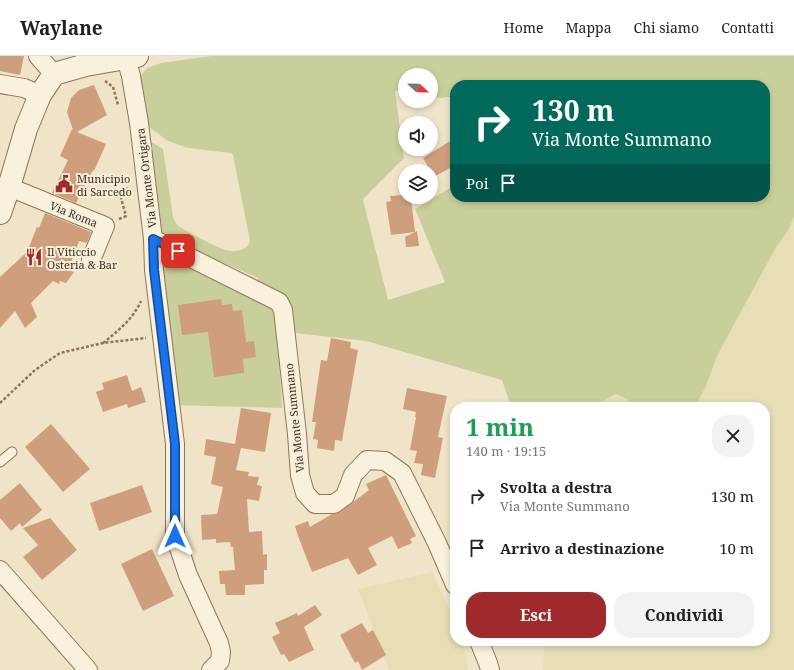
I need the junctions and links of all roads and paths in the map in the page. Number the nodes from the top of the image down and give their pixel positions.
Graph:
1 (38, 56) edge
2 (132, 57) edge
3 (54, 74) junction
4 (0, 84) edge
5 (113, 86) dead end
6 (40, 94) junction
7 (119, 109) dead end
8 (9, 187) junction
9 (133, 188) dead end
10 (0, 213) edge
11 (105, 226) junction
12 (153, 239) junction
13 (91, 260) dead end
14 (143, 294) dead end
15 (162, 336) junction
16 (103, 343) junction
17 (0, 403) edge
18 (12, 452) dead end
19 (0, 462) edge
20 (0, 570) edge
21 (450, 573) edge
22 (481, 646) edge
23 (88, 670) edge
24 (211, 670) edge
25 (490, 670) edge

1 - 3 street
2 - 3 street
2 - 12 street, Via Monte Ortigara
3 - 6 street
4 - 6 street
5 - 7 path
6 - 8 street
8 - 10 street
8 - 11 street, Via Roma
9 - 11 path
11 - 13 street, Via Roma
12 - 15 street, Via Monte Ortigara
12 - 21 street, Via Monte Summano
14 - 16 path
15 - 16 path
15 - 24 street, Via Monte Ortigara
16 - 17 path
18 - 19 lane
20 - 23 street
22 - 25 street

